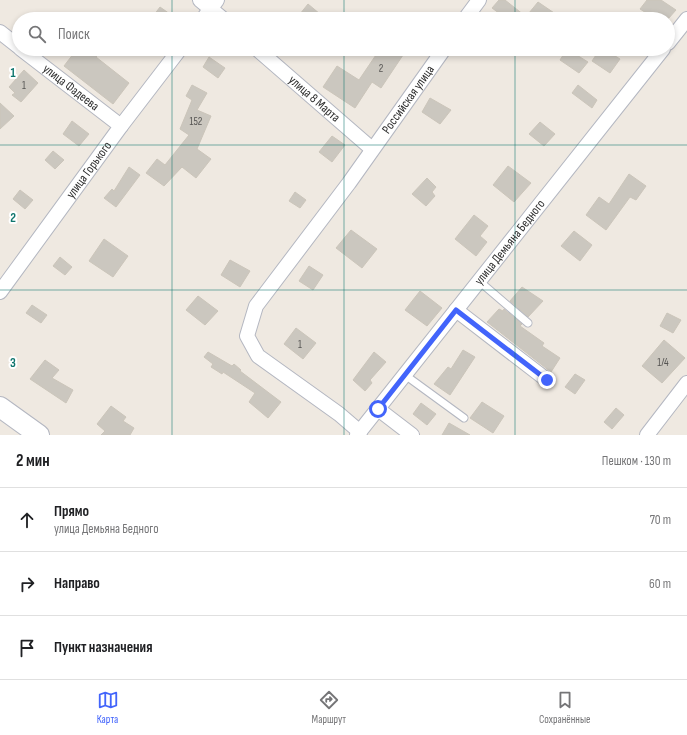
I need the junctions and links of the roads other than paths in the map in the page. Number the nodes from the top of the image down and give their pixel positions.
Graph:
1 (479, 0) edge
2 (470, 12) edge
3 (687, 19) edge
4 (0, 32) edge
5 (675, 34) edge
6 (12, 41) edge
7 (31, 56) edge
8 (175, 56) edge
9 (265, 56) edge
10 (439, 56) edge
11 (657, 56) edge
12 (121, 126) junction
13 (372, 149) junction
14 (479, 281) junction
15 (0, 292) edge
16 (456, 310) junction
17 (528, 323) dead end
18 (405, 375) junction
19 (547, 380) dead end
20 (687, 383) edge
21 (0, 407) edge
22 (378, 409) junction
23 (464, 418) dead end
24 (358, 433) edge
25 (39, 435) edge
26 (412, 435) edge
27 (647, 435) edge

1 - 2 street
3 - 5 street
4 - 6 street
7 - 12 street, улица Фадеева
8 - 12 street, улица Горького
9 - 13 street, улица 8 Марта
10 - 13 street, Российская улица
11 - 14 street, улица Демьяна Бедного
12 - 15 street, улица Горького
13 - 24 street, Российская улица
14 - 16 street, улица Демьяна Бедного
14 - 17 lane
16 - 18 street, улица Демьяна Бедного
16 - 19 street
18 - 22 street, улица Демьяна Бедного
18 - 23 lane
20 - 27 street
21 - 25 street
22 - 24 street, улица Демьяна Бедного
22 - 26 street

